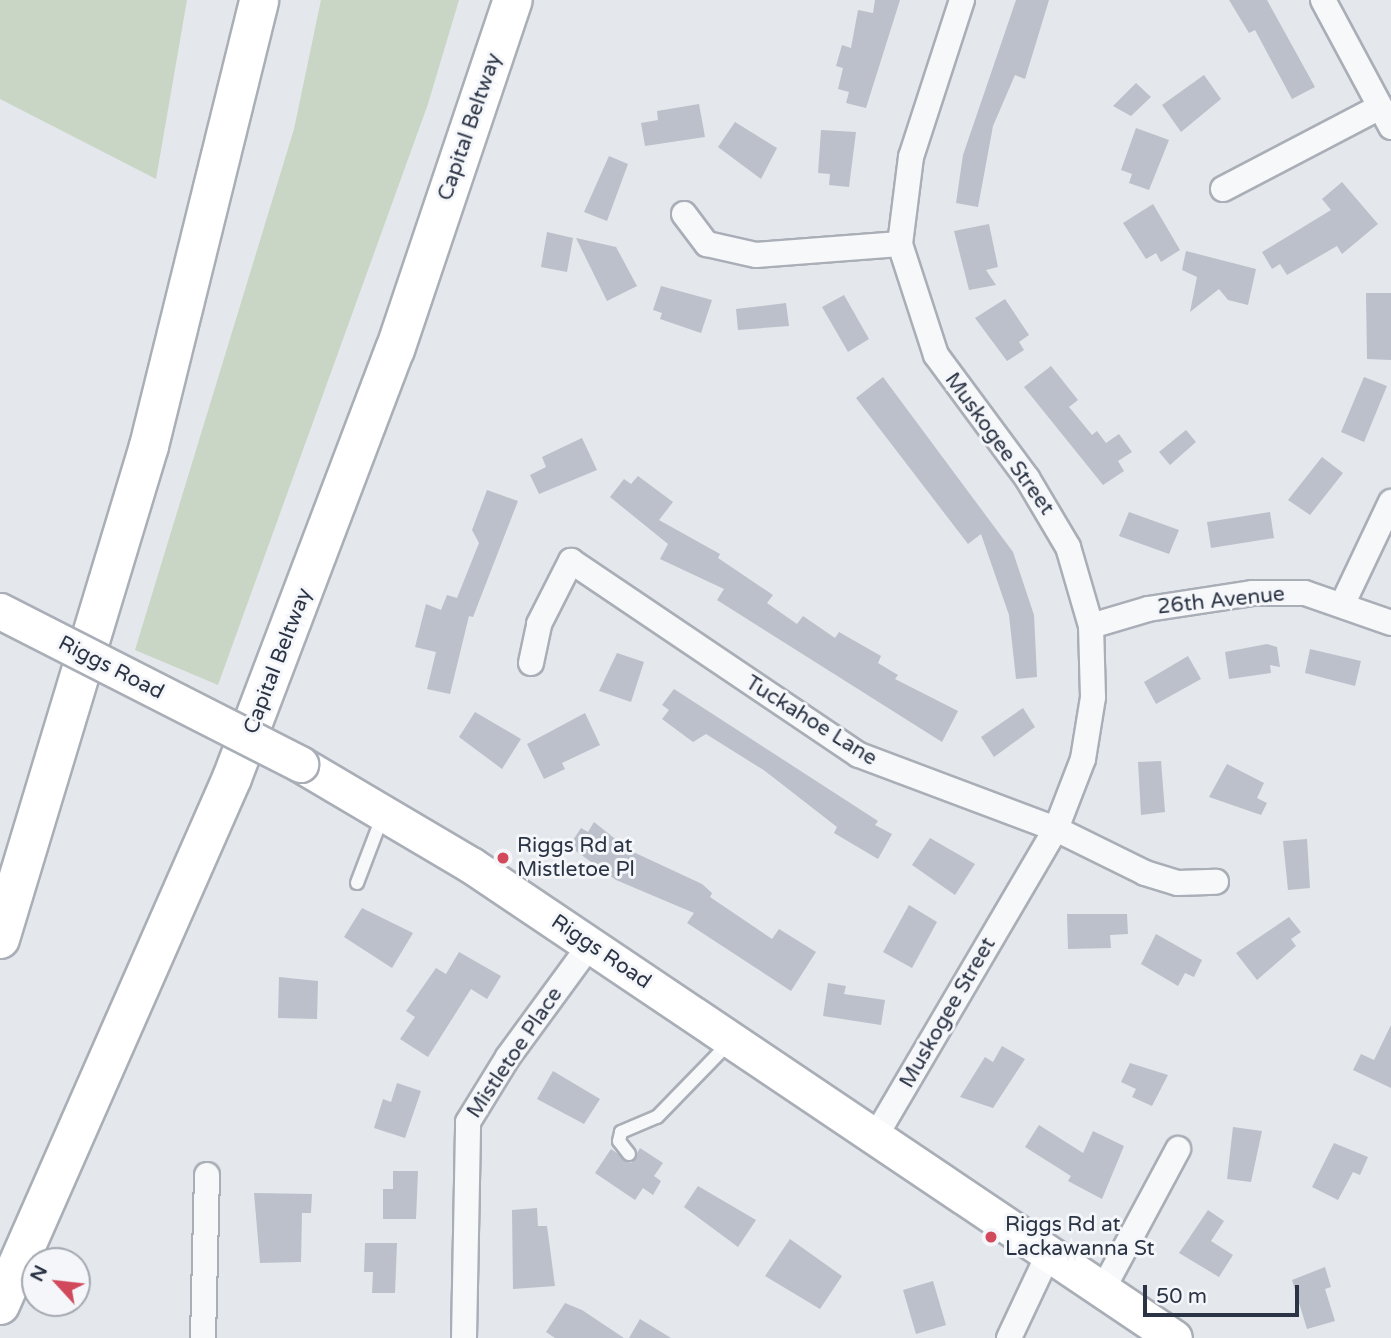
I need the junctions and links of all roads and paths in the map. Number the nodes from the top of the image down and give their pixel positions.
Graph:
1 (259, 0) edge
2 (513, 0) edge
3 (962, 0) edge
4 (1323, 0) edge
5 (1386, 117) edge
6 (1223, 189) dead end
7 (684, 214) dead end
8 (900, 244) junction
9 (1391, 502) edge
10 (1343, 603) junction
11 (0, 611) edge
12 (1391, 623) edge
13 (1091, 626) junction
14 (531, 663) dead end
15 (384, 812) junction
16 (1056, 829) junction
17 (1216, 882) dead end
18 (357, 883) dead end
19 (0, 939) edge
20 (590, 945) junction
21 (732, 1040) junction
22 (875, 1137) junction
23 (1178, 1149) dead end
24 (629, 1154) dead end
25 (207, 1175) dead end
26 (1049, 1253) junction
27 (1103, 1289) junction
28 (0, 1304) edge
29 (203, 1338) edge
30 (464, 1338) edge
31 (1009, 1338) edge
32 (1174, 1338) edge

1 - 19 highway
2 - 28 highway, Capital Beltway
3 - 8 street, Muskogee Street
4 - 5 street
5 - 6 street
7 - 8 street
8 - 13 street, Muskogee Street
9 - 10 street
10 - 12 street, 26th Avenue
10 - 13 street, 26th Avenue
11 - 15 main road, Riggs Road, bridge
13 - 16 street, Muskogee Street
14 - 16 street, Tuckahoe Lane
15 - 18 lane
15 - 20 main road, Riggs Road
16 - 17 street, Tuckahoe Lane
16 - 22 street, Muskogee Street
20 - 21 main road, Riggs Road
20 - 30 street, Mistletoe Place
21 - 22 main road, Riggs Road
21 - 24 lane
22 - 26 main road, Riggs Road
23 - 27 street
25 - 29 street
26 - 27 main road, Riggs Road
26 - 31 street
27 - 32 main road, Riggs Road

